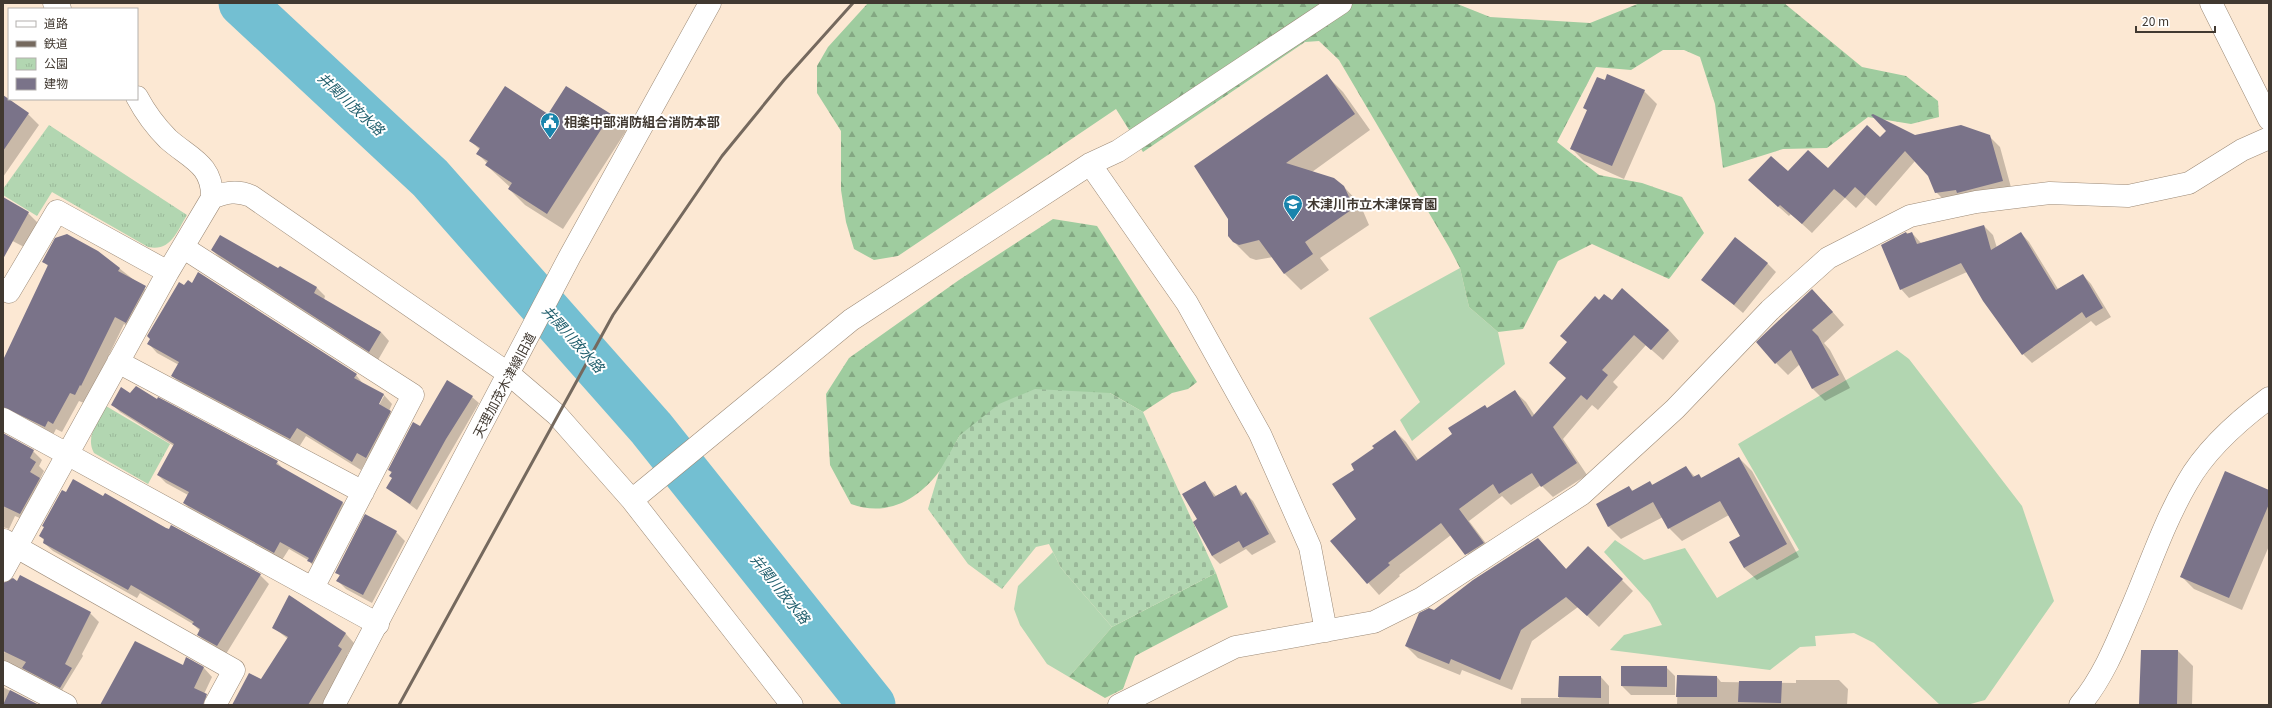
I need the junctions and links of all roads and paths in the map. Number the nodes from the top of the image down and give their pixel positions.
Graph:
1 (710, 3) edge
2 (1341, 3) edge
3 (2211, 3) edge
4 (138, 99) edge
5 (2269, 119) edge
6 (2269, 138) edge
7 (1090, 164) junction
8 (212, 198) junction
9 (184, 248) junction
10 (168, 272) junction
11 (3, 289) edge
12 (118, 362) junction
13 (510, 374) junction
14 (2269, 398) edge
15 (3, 419) edge
16 (67, 455) junction
17 (363, 492) junction
18 (636, 497) junction
19 (10, 543) edge
20 (3, 571) edge
21 (313, 588) junction
22 (378, 624) junction
23 (1326, 631) junction
24 (3, 672) edge
25 (66, 705) edge
26 (215, 705) edge
27 (334, 705) edge
28 (792, 705) edge
29 (1119, 705) edge
30 (2080, 705) edge

1 - 13 street, 天理加茂木津線旧道
2 - 7 street
3 - 5 street
4 - 8 street
6 - 23 street
7 - 18 street
7 - 23 street
8 - 9 street
8 - 13 street
9 - 10 street
9 - 17 street
10 - 11 street
10 - 12 street
12 - 16 street
12 - 17 street
13 - 18 street
13 - 22 street, 天理加茂木津線旧道
14 - 30 street
15 - 16 street
16 - 19 street
16 - 21 street
17 - 21 street
18 - 28 street
19 - 20 street
19 - 26 street
21 - 22 street
22 - 27 street, 天理加茂木津線旧道
23 - 29 street
24 - 25 street

